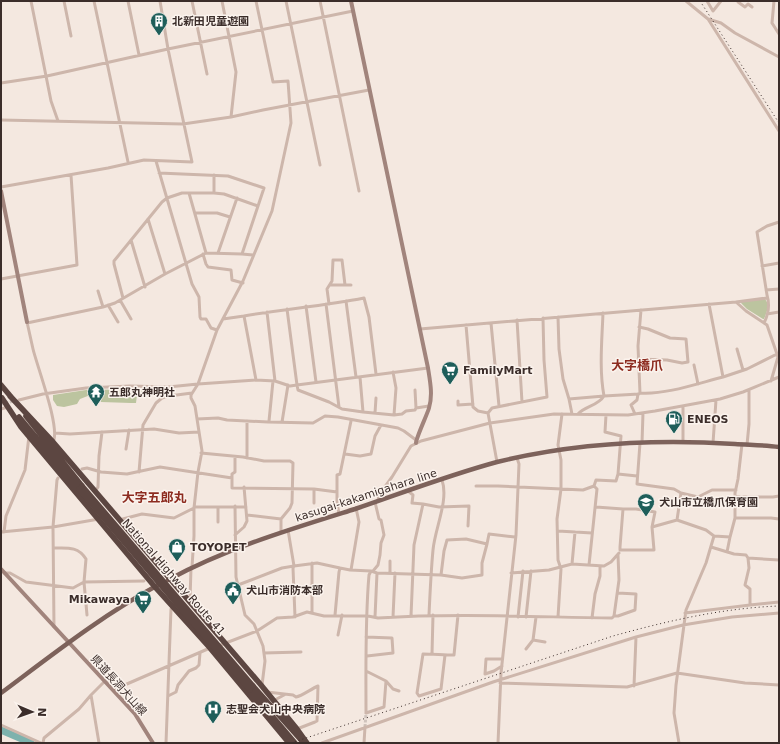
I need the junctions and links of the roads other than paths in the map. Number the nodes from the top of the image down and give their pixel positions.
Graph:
1 (31, 1) edge
2 (64, 1) edge
3 (94, 1) edge
4 (128, 1) edge
5 (160, 1) edge
6 (192, 1) edge
7 (222, 1) edge
8 (256, 1) edge
9 (286, 1) edge
10 (320, 1) edge
11 (351, 1) edge
12 (686, 1) edge
13 (707, 1) edge
14 (722, 1) edge
15 (738, 1) edge
16 (774, 1) edge
17 (752, 7) dead end
18 (353, 11) junction
19 (323, 17) junction
20 (708, 19) junction
21 (291, 24) junction
22 (262, 30) junction
23 (779, 34) edge
24 (71, 36) dead end
25 (229, 37) junction
26 (200, 43) junction
27 (168, 49) junction
28 (139, 56) junction
29 (779, 57) edge
30 (107, 62) junction
31 (207, 74) dead end
32 (47, 76) junction
33 (1, 83) edge
34 (369, 90) junction
35 (339, 96) junction
36 (308, 102) junction
37 (290, 104) junction
38 (231, 117) junction
39 (1, 120) edge
40 (58, 121) junction
41 (120, 122) junction
42 (183, 124) junction
43 (779, 130) edge
44 (156, 160) junction
45 (128, 162) junction
46 (320, 165) dead end
47 (159, 173) junction
48 (71, 175) junction
49 (214, 175) junction
50 (1, 187) edge
51 (359, 191) dead end
52 (1, 192) edge
53 (189, 193) junction
54 (214, 193) junction
55 (168, 198) junction
56 (237, 198) junction
57 (258, 206) junction
58 (195, 213) junction
59 (148, 218) junction
60 (230, 218) junction
61 (779, 222) edge
62 (131, 240) junction
63 (218, 253) junction
64 (205, 254) junction
65 (242, 254) junction
66 (253, 255) junction
67 (186, 263) junction
68 (779, 263) edge
69 (762, 266) junction
70 (165, 274) junction
71 (18, 276) junction
72 (1, 279) edge
73 (243, 283) junction
74 (330, 285) junction
75 (345, 285) junction
76 (351, 285) dead end
77 (145, 287) junction
78 (779, 289) edge
79 (766, 290) junction
80 (98, 291) dead end
81 (767, 298) junction
82 (122, 299) junction
83 (346, 301) junction
84 (736, 302) junction
85 (328, 304) junction
86 (709, 304) junction
87 (108, 305) junction
88 (306, 306) junction
89 (103, 307) junction
90 (287, 309) junction
91 (641, 310) junction
92 (266, 312) junction
93 (779, 312) edge
94 (603, 313) junction
95 (768, 314) junction
96 (244, 316) junction
97 (558, 317) junction
98 (543, 318) junction
99 (130, 319) dead end
100 (223, 319) junction
101 (517, 320) junction
102 (27, 322) junction
103 (118, 322) dead end
104 (491, 323) junction
105 (764, 323) junction
106 (466, 325) junction
107 (639, 327) junction
108 (420, 329) junction
109 (217, 330) junction
110 (737, 349) dead end
111 (777, 354) junction
112 (638, 359) junction
113 (694, 365) dead end
114 (428, 368) junction
115 (743, 370) junction
116 (394, 372) junction
117 (376, 374) junction
118 (356, 377) junction
119 (360, 377) junction
120 (723, 377) junction
121 (779, 377) edge
122 (256, 380) junction
123 (336, 380) junction
124 (274, 381) junction
125 (771, 381) junction
126 (316, 382) junction
127 (198, 384) junction
128 (698, 384) junction
129 (1, 385) edge
130 (288, 385) junction
131 (297, 385) junction
132 (415, 390) dead end
133 (749, 390) junction
134 (192, 393) junction
135 (46, 394) junction
136 (639, 394) junction
137 (10, 396) junction
138 (604, 396) junction
139 (2, 397) edge
140 (376, 398) dead end
141 (569, 399) junction
142 (19, 400) tunnel mouth
143 (716, 400) junction
144 (458, 401) dead end
145 (522, 402) junction
146 (473, 404) junction
147 (429, 406) junction
148 (499, 406) junction
149 (683, 406) junction
150 (8, 407) junction
151 (339, 407) junction
152 (416, 408) junction
153 (1, 409) edge
154 (363, 412) junction
155 (375, 413) junction
156 (488, 413) junction
157 (643, 413) junction
158 (562, 414) junction
159 (572, 414) junction
160 (578, 414) junction
161 (635, 414) junction
162 (394, 415) junction
163 (606, 415) junction
164 (197, 419) junction
165 (247, 421) junction
166 (351, 421) junction
167 (269, 422) junction
168 (282, 422) junction
169 (490, 422) junction
170 (380, 425) junction
171 (129, 430) junction
172 (143, 430) junction
173 (102, 432) junction
174 (199, 432) junction
175 (55, 433) junction
176 (29, 436) junction
177 (416, 441) junction
178 (53, 442) junction
179 (683, 442) junction
180 (713, 442) junction
181 (641, 443) junction
182 (621, 444) junction
183 (745, 445) junction
184 (779, 447) edge
185 (126, 449) dead end
186 (560, 450) junction
187 (201, 454) junction
188 (345, 454) junction
189 (234, 457) junction
190 (247, 458) junction
191 (517, 458) junction
192 (497, 462) junction
193 (82, 469) dead end
194 (98, 471) junction
195 (139, 472) junction
196 (198, 472) junction
197 (618, 474) junction
198 (637, 476) junction
199 (58, 478) dead end
200 (232, 478) junction
201 (442, 480) junction
202 (476, 486) dead end
203 (594, 486) junction
204 (81, 487) junction
205 (244, 487) junction
206 (517, 487) junction
207 (292, 488) junction
208 (314, 489) junction
209 (561, 489) junction
210 (736, 490) junction
211 (95, 491) junction
212 (408, 491) junction
213 (337, 492) junction
214 (681, 493) junction
215 (735, 496) junction
216 (779, 496) edge
217 (376, 501) junction
218 (314, 503) dead end
219 (422, 504) junction
220 (235, 506) junction
221 (442, 506) junction
222 (194, 507) junction
223 (218, 507) junction
224 (246, 507) junction
225 (596, 507) junction
226 (356, 508) junction
227 (623, 509) junction
228 (339, 514) junction
229 (246, 515) junction
230 (735, 518) junction
231 (99, 519) junction
232 (281, 519) junction
233 (779, 519) edge
234 (119, 520) junction
235 (677, 520) junction
236 (218, 522) dead end
237 (468, 526) dead end
238 (53, 527) junction
239 (652, 528) junction
240 (288, 530) junction
241 (558, 531) junction
242 (2, 532) edge
243 (281, 532) junction
244 (575, 532) junction
245 (592, 533) junction
246 (235, 534) junction
247 (714, 536) junction
248 (515, 537) junction
249 (730, 537) junction
250 (487, 544) junction
251 (711, 547) junction
252 (54, 548) junction
253 (235, 549) junction
254 (620, 550) junction
255 (727, 552) junction
256 (618, 555) junction
257 (748, 558) junction
258 (779, 560) edge
259 (390, 561) dead end
260 (312, 563) junction
261 (572, 564) junction
262 (589, 565) junction
263 (294, 566) junction
264 (560, 566) junction
265 (600, 566) junction
266 (191, 568) junction
267 (340, 568) junction
268 (2, 570) edge
269 (351, 570) junction
270 (372, 571) junction
271 (523, 571) junction
272 (531, 571) junction
273 (377, 573) junction
274 (390, 573) junction
275 (395, 573) junction
276 (511, 573) junction
277 (412, 574) junction
278 (431, 575) junction
279 (441, 575) junction
280 (170, 579) junction
281 (144, 581) dead end
282 (84, 582) junction
283 (54, 585) junction
284 (238, 585) junction
285 (154, 587) junction
286 (618, 593) junction
287 (190, 602) junction
288 (779, 602) edge
289 (750, 605) junction
290 (173, 606) junction
291 (312, 613) junction
292 (685, 613) junction
293 (779, 613) edge
294 (87, 615) dead end
295 (335, 615) junction
296 (342, 615) junction
297 (431, 615) junction
298 (458, 615) junction
299 (366, 616) junction
300 (411, 616) junction
301 (614, 616) junction
302 (295, 617) junction
303 (375, 617) junction
304 (393, 617) junction
305 (506, 617) junction
306 (518, 617) junction
307 (526, 617) junction
308 (536, 617) junction
309 (558, 617) junction
310 (592, 618) junction
311 (683, 625) junction
312 (54, 627) junction
313 (257, 631) junction
314 (338, 635) dead end
315 (366, 637) junction
316 (636, 637) junction
317 (533, 640) junction
318 (68, 642) junction
319 (545, 642) dead end
320 (225, 644) junction
321 (210, 648) junction
322 (526, 649) dead end
323 (301, 652) dead end
324 (200, 653) junction
325 (264, 653) junction
326 (432, 654) junction
327 (445, 655) junction
328 (367, 656) junction
329 (502, 659) junction
330 (168, 666) junction
331 (502, 666) junction
332 (366, 671) junction
333 (678, 673) junction
334 (104, 682) junction
335 (386, 682) junction
336 (500, 682) junction
337 (779, 685) edge
338 (634, 686) junction
339 (251, 688) junction
340 (264, 689) junction
341 (113, 690) junction
342 (399, 691) dead end
343 (1, 693) edge
344 (285, 694) junction
345 (91, 695) junction
346 (168, 696) junction
347 (273, 701) junction
348 (1, 725) edge
349 (365, 727) junction
350 (297, 729) junction
351 (42, 743) edge
352 (99, 743) edge
353 (153, 743) edge
354 (166, 743) edge
355 (289, 743) edge
356 (295, 743) edge
357 (303, 743) edge
358 (307, 743) edge
359 (322, 743) edge
360 (364, 743) edge
361 (498, 743) edge
362 (679, 743) edge

1 - 32 street
2 - 24 street
3 - 30 street
4 - 28 street
5 - 27 street
6 - 26 street
7 - 25 street
8 - 22 street
9 - 21 street
10 - 19 street
11 - 18 street
12 - 20 street
13 - 14 street
15 - 17 street
16 - 23 street
18 - 19 street
18 - 34 street
19 - 21 street
19 - 35 street
20 - 29 street
20 - 43 street
21 - 22 street
21 - 36 street
22 - 25 street
22 - 37 street
25 - 26 street
25 - 38 street
26 - 27 street
26 - 31 street
27 - 28 street
27 - 42 street
28 - 30 street
30 - 32 street
30 - 41 street
32 - 33 street
32 - 40 street
34 - 35 street
34 - 108 street
35 - 36 street
35 - 51 street
36 - 37 street
36 - 46 street
37 - 38 street
37 - 66 street
38 - 42 street
39 - 40 street
40 - 41 street
41 - 42 street
41 - 45 street
42 - 44 street
44 - 45 street
44 - 47 street
45 - 48 street
47 - 49 street
47 - 55 street
48 - 50 street
48 - 71 street
49 - 54 street
49 - 57 street
52 - 71 street
53 - 54 street
53 - 55 street
53 - 58 street
54 - 56 street
55 - 59 street
55 - 67 street
56 - 57 street
56 - 60 street
57 - 65 street
58 - 60 street
58 - 64 street
59 - 62 street
59 - 70 street
60 - 63 street
61 - 69 street
62 - 77 street
62 - 82 street
63 - 64 street
63 - 65 street
64 - 67 street
64 - 73 street
65 - 66 street
66 - 73 street
67 - 70 street
67 - 109 street
68 - 69 street
69 - 79 street
70 - 77 street
71 - 72 street
71 - 102 street
73 - 100 street
74 - 75 street
74 - 75 street
74 - 85 street
75 - 76 street
77 - 82 street
78 - 79 street
79 - 81 street
80 - 89 street
81 - 84 street
81 - 95 street
82 - 87 street
82 - 99 street
83 - 85 street
83 - 117 street
83 - 118 street
84 - 86 street
84 - 105 street
85 - 88 street
85 - 123 street
86 - 91 street
86 - 120 street
87 - 89 street
87 - 103 street
88 - 90 street
88 - 126 street
89 - 102 street
90 - 92 street
90 - 131 street
91 - 94 street
91 - 107 street
92 - 96 street
92 - 124 street
93 - 95 street
94 - 97 street
94 - 138 street
95 - 105 street
96 - 100 street
96 - 122 street
97 - 98 street
97 - 141 street
98 - 101 street
98 - 145 street
100 - 109 street
101 - 104 street
101 - 145 street
102 - 135 street
104 - 106 street
104 - 148 street
105 - 111 street
106 - 108 street
106 - 146 street
107 - 112 street
107 - 112 street
108 - 114 street
109 - 127 street
110 - 115 street
111 - 115 street
111 - 125 street
112 - 136 street
113 - 128 street
114 - 116 street
114 - 147 street
115 - 120 street
116 - 117 street
116 - 162 street
117 - 119 street
118 - 119 street
118 - 123 street
119 - 154 street
120 - 128 street
121 - 125 street
122 - 124 street
122 - 127 street
123 - 126 street
123 - 151 street
124 - 130 street
124 - 167 street
125 - 133 street
126 - 131 street
127 - 134 street
127 - 135 street
128 - 136 street
129 - 137 highway, National Highway Route 41
130 - 131 street
130 - 168 street
131 - 151 street
132 - 152 street
133 - 143 street
133 - 183 street
134 - 164 street
134 - 172 street
135 - 142 street
135 - 175 street
136 - 138 street
136 - 161 street
137 - 178 highway
137 - 204 highway, National Highway Route 41
138 - 141 street
138 - 160 street
139 - 150 highway
139 - 204 highway, National Highway Route 41
140 - 155 street
141 - 159 street
143 - 149 street
143 - 180 street
144 - 146 street
145 - 148 street
146 - 156 street
147 - 152 street
147 - 177 street
148 - 156 street
149 - 157 street
149 - 179 street
150 - 153 street
150 - 176 highway
151 - 154 street
152 - 162 street
154 - 155 street
155 - 162 street
156 - 169 street
157 - 161 street
157 - 181 street
158 - 159 street
158 - 169 street
158 - 186 street
159 - 160 street
160 - 163 street
161 - 163 street
163 - 182 street
164 - 165 street
164 - 174 street
165 - 167 street
165 - 190 street
166 - 168 street
166 - 170 street
166 - 188 street
167 - 168 street
169 - 177 street
169 - 192 street
170 - 177 street
170 - 188 street
171 - 172 street
171 - 173 street
171 - 185 street
172 - 174 street
172 - 195 street
173 - 175 street
173 - 194 street
174 - 187 street
175 - 178 street
176 - 231 highway
176 - 242 street
177 - 217 street
178 - 211 highway
179 - 180 main road, kasugai-kakamigahara line
179 - 181 main road, kasugai-kakamigahara line
180 - 183 main road, kasugai-kakamigahara line
181 - 182 main road, kasugai-kakamigahara line
181 - 198 street
182 - 186 main road, kasugai-kakamigahara line
182 - 197 street
183 - 184 main road, kasugai-kakamigahara line
183 - 210 street
186 - 191 main road, kasugai-kakamigahara line
186 - 209 street
187 - 189 street
187 - 196 street
188 - 213 street
189 - 190 street
189 - 200 street
190 - 207 street
191 - 192 main road, kasugai-kakamigahara line
191 - 206 street
192 - 201 main road, kasugai-kakamigahara line
193 - 194 street
194 - 195 street
194 - 211 street
195 - 196 street
196 - 200 street
196 - 222 street
197 - 198 street
197 - 203 street
198 - 214 street
199 - 238 street
200 - 205 street
201 - 212 main road, kasugai-kakamigahara line
201 - 221 street
202 - 206 street
203 - 209 street
203 - 225 street
204 - 339 highway, National Highway Route 41, bridge
205 - 207 street
205 - 224 street
206 - 209 street
206 - 248 street
207 - 208 street
207 - 232 street
208 - 213 street
208 - 218 street
209 - 241 street
210 - 214 street
210 - 215 street
211 - 234 highway
212 - 217 main road, kasugai-kakamigahara line
212 - 219 street
213 - 228 street
214 - 235 street
215 - 216 street
215 - 230 street
217 - 226 main road, kasugai-kakamigahara line
217 - 270 street
219 - 221 street
219 - 277 street
220 - 223 street
220 - 224 street
220 - 246 street
221 - 237 street
221 - 278 street
222 - 223 street
222 - 234 street
222 - 266 street
223 - 236 street
224 - 229 street
225 - 227 street
225 - 245 street
226 - 228 main road, kasugai-kakamigahara line
226 - 269 street
227 - 239 street
227 - 254 street
228 - 240 main road, kasugai-kakamigahara line
229 - 232 street
229 - 246 street
230 - 233 street
230 - 249 street
231 - 238 street
231 - 285 highway
232 - 243 street
234 - 280 highway
235 - 239 street
235 - 247 street
238 - 242 street
238 - 252 street
239 - 254 street
240 - 243 main road, kasugai-kakamigahara line
240 - 263 street
241 - 244 street
241 - 264 street
243 - 253 main road, kasugai-kakamigahara line
244 - 245 street
244 - 261 street
245 - 262 street
246 - 253 street
247 - 249 street
247 - 251 street
248 - 250 street
248 - 276 street
249 - 255 street
250 - 279 street
250 - 279 street
251 - 255 street
251 - 292 street
252 - 282 street
252 - 283 street
253 - 266 main road, kasugai-kakamigahara line
253 - 284 street
254 - 256 street
255 - 257 street
256 - 265 street
256 - 286 street
257 - 258 street
257 - 289 street
259 - 274 street
260 - 263 street
260 - 267 street
260 - 291 street
261 - 262 street
261 - 264 street
262 - 265 street
263 - 284 street
263 - 302 street
264 - 272 street
264 - 309 street
265 - 310 street
266 - 280 main road, kasugai-kakamigahara line
266 - 287 street
267 - 269 street
267 - 295 street
268 - 283 street
268 - 312 street, 県道長洞犬山線
269 - 270 street
270 - 273 street
270 - 299 street
271 - 272 street
271 - 276 street
271 - 306 street
272 - 307 street
273 - 274 street
273 - 303 street
274 - 275 street
275 - 277 street
275 - 304 street
276 - 305 street
277 - 278 street
277 - 300 street
278 - 279 street
278 - 297 street
280 - 285 main road, kasugai-kakamigahara line
280 - 287 highway
281 - 282 street
282 - 283 street
282 - 294 street
283 - 312 street
284 - 313 street
285 - 290 highway
285 - 318 main road, kasugai-kakamigahara line
286 - 301 street
286 - 301 street
287 - 320 highway
288 - 289 street
289 - 292 street
290 - 321 highway
290 - 330 street
291 - 295 street
291 - 302 street
292 - 311 street
293 - 311 street
295 - 296 street
296 - 299 street
296 - 314 street
297 - 298 street
297 - 300 street
297 - 326 street
298 - 305 street
298 - 327 street
299 - 303 street
299 - 315 street
300 - 304 street
301 - 310 street
302 - 313 street
303 - 304 street
305 - 306 street
305 - 329 street
306 - 307 street
307 - 308 street
308 - 309 street
308 - 317 street
309 - 310 street
311 - 316 street
311 - 333 street
312 - 318 street, 県道長洞犬山線
313 - 320 street
313 - 325 street
315 - 328 street
315 - 328 street
316 - 336 street
316 - 338 street
317 - 319 street
317 - 322 street
318 - 334 street, 県道長洞犬山線
318 - 343 main road, kasugai-kakamigahara line
320 - 321 street
320 - 340 highway
321 - 324 street
321 - 355 highway
323 - 325 street
324 - 330 street
324 - 346 street
325 - 340 street
326 - 327 street
326 - 327 street
328 - 332 street
329 - 331 street
329 - 331 street
330 - 341 street
330 - 346 street
331 - 336 street
332 - 335 street
332 - 335 street
333 - 337 street
333 - 338 street
333 - 362 street
334 - 341 street, 県道長洞犬山線
334 - 345 street
335 - 342 street
336 - 338 street
336 - 349 street
336 - 361 street
339 - 356 highway, National Highway Route 41
339 - 357 highway, National Highway Route 41
340 - 344 street
340 - 347 highway
341 - 353 street, 県道長洞犬山線
344 - 347 street
344 - 350 street
345 - 351 street
345 - 352 street
346 - 354 street
347 - 350 highway
348 - 351 street
349 - 359 street
349 - 360 street
350 - 358 highway

